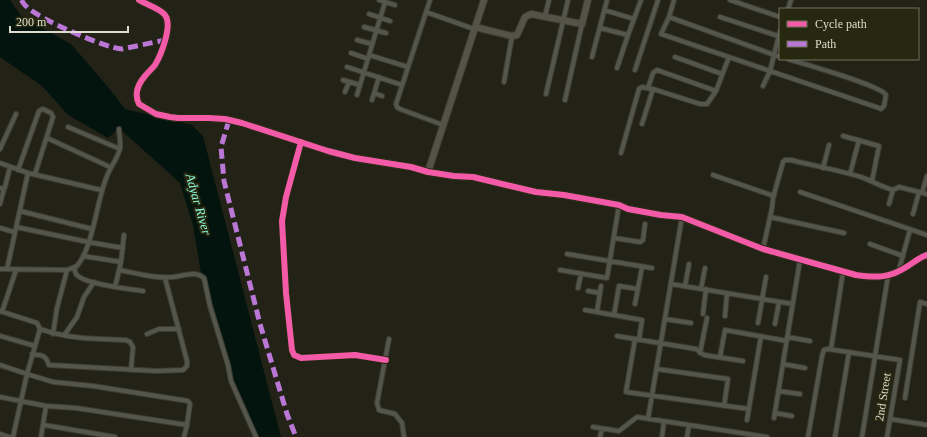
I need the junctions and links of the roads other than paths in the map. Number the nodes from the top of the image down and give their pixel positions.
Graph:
1 (139, 0) edge
2 (378, 0) edge
3 (430, 0) edge
4 (484, 0) edge
5 (549, 0) edge
6 (568, 0) edge
7 (588, 0) edge
8 (607, 0) edge
9 (641, 0) edge
10 (658, 0) edge
11 (674, 0) edge
12 (730, 0) edge
13 (784, 0) edge
14 (791, 1) edge
15 (385, 2) junction
16 (395, 5) dead end
17 (604, 10) junction
18 (426, 12) junction
19 (369, 14) dead end
20 (545, 16) junction
21 (380, 17) junction
22 (670, 17) junction
23 (720, 17) dead end
24 (779, 17) edge
25 (634, 18) junction
26 (563, 20) junction
27 (390, 21) dead end
28 (582, 24) junction
29 (364, 27) dead end
30 (475, 28) junction
31 (600, 28) junction
32 (376, 30) junction
33 (386, 33) dead end
34 (628, 35) junction
35 (512, 36) junction
36 (778, 36) joint
37 (357, 40) dead end
38 (372, 44) junction
39 (351, 53) dead end
40 (775, 55) junction
41 (369, 57) junction
42 (592, 57) dead end
43 (675, 57) dead end
44 (728, 57) junction
45 (779, 57) edge
46 (791, 60) edge
47 (347, 66) dead end
48 (408, 67) junction
49 (617, 68) dead end
50 (635, 70) dead end
51 (770, 71) junction
52 (364, 72) junction
53 (722, 74) junction
54 (379, 77) junction
55 (343, 80) dead end
56 (349, 82) junction
57 (504, 82) dead end
58 (360, 85) junction
59 (402, 85) junction
60 (763, 86) dead end
61 (650, 88) junction
62 (716, 91) junction
63 (345, 92) dead end
64 (374, 93) junction
65 (546, 94) dead end
66 (357, 95) dead end
67 (382, 96) dead end
68 (372, 100) dead end
69 (565, 100) dead end
70 (16, 114) dead end
71 (642, 124) dead end
72 (443, 125) junction
73 (68, 126) dead end
74 (119, 130) dead end
75 (843, 136) dead end
76 (47, 138) junction
77 (859, 140) junction
78 (301, 142) junction
79 (829, 145) dead end
80 (0, 149) edge
81 (120, 149) junction
82 (621, 153) dead end
83 (0, 163) edge
84 (10, 167) junction
85 (110, 167) junction
86 (823, 168) junction
87 (18, 170) junction
88 (428, 172) junction
89 (28, 173) junction
90 (35, 174) junction
91 (850, 174) junction
92 (713, 175) dead end
93 (927, 176) edge
94 (872, 181) junction
95 (2, 188) edge
96 (101, 190) junction
97 (893, 190) junction
98 (800, 192) dead end
99 (923, 193) edge
100 (774, 196) junction
101 (0, 204) edge
102 (889, 204) dead end
103 (620, 205) junction
104 (20, 211) junction
105 (913, 214) dead end
106 (682, 217) junction
107 (770, 217) junction
108 (646, 224) dead end
109 (16, 227) junction
110 (0, 228) edge
111 (92, 229) junction
112 (910, 230) junction
113 (14, 232) junction
114 (844, 233) dead end
115 (124, 235) dead end
116 (927, 235) edge
117 (614, 238) junction
118 (88, 242) junction
119 (870, 244) dead end
120 (123, 248) junction
121 (763, 249) junction
122 (567, 254) dead end
123 (927, 255) edge
124 (83, 256) junction
125 (903, 256) junction
126 (800, 260) junction
127 (610, 261) junction
128 (121, 262) junction
129 (689, 264) dead end
130 (642, 266) junction
131 (74, 268) junction
132 (652, 268) dead end
133 (705, 268) dead end
134 (0, 269) edge
135 (7, 269) junction
136 (16, 270) junction
137 (67, 270) junction
138 (119, 270) junction
139 (560, 270) dead end
140 (843, 272) junction
141 (898, 273) junction
142 (580, 274) junction
143 (888, 276) junction
144 (766, 277) dead end
145 (165, 278) junction
146 (94, 282) junction
147 (671, 284) junction
148 (601, 286) dead end
149 (685, 286) junction
150 (115, 287) junction
151 (578, 288) dead end
152 (638, 289) junction
153 (704, 289) junction
154 (143, 291) dead end
155 (588, 291) dead end
156 (727, 292) junction
157 (600, 293) junction
158 (762, 299) junction
159 (779, 302) junction
160 (635, 304) dead end
161 (793, 304) junction
162 (927, 304) edge
163 (585, 310) dead end
164 (1, 312) edge
165 (597, 312) junction
166 (614, 315) junction
167 (725, 316) dead end
168 (665, 319) junction
169 (691, 323) dead end
170 (758, 323) dead end
171 (775, 324) dead end
172 (179, 328) junction
173 (40, 329) junction
174 (53, 334) junction
175 (64, 334) junction
176 (147, 334) dead end
177 (0, 336) edge
178 (617, 336) dead end
179 (761, 336) junction
180 (389, 339) dead end
181 (787, 339) junction
182 (637, 340) junction
183 (810, 341) dead end
184 (661, 344) junction
185 (35, 346) junction
186 (831, 349) junction
187 (849, 352) junction
188 (700, 353) junction
189 (32, 354) junction
190 (875, 356) junction
191 (720, 357) junction
192 (386, 360) junction
193 (743, 361) dead end
194 (783, 364) junction
195 (0, 365) edge
196 (805, 368) dead end
197 (657, 369) junction
198 (131, 370) junction
199 (27, 374) junction
200 (778, 391) junction
201 (800, 394) dead end
202 (652, 395) junction
203 (0, 397) edge
204 (905, 398) dead end
205 (22, 401) junction
206 (46, 406) junction
207 (724, 406) junction
208 (749, 409) junction
209 (792, 416) dead end
210 (648, 419) junction
211 (890, 419) junction
212 (747, 420) dead end
213 (664, 421) junction
214 (44, 425) junction
215 (187, 425) junction
216 (689, 425) junction
217 (927, 425) edge
218 (593, 427) dead end
219 (602, 429) junction
220 (620, 431) junction
221 (0, 434) edge
222 (621, 436) edge
223 (9, 437) edge
224 (13, 437) edge
225 (41, 437) edge
226 (115, 437) edge
227 (184, 437) edge
228 (256, 437) edge
229 (404, 437) edge
230 (600, 437) edge
231 (662, 437) edge
232 (687, 437) edge
233 (767, 437) edge
234 (808, 437) edge
235 (835, 437) edge
236 (862, 437) edge
237 (887, 437) edge

1 - 78 street
2 - 15 street
3 - 18 street
4 - 30 street
5 - 20 street
6 - 26 street
7 - 28 street
8 - 17 street
9 - 25 street
10 - 50 street
11 - 22 street
12 - 24 street
13 - 14 street
15 - 16 street
15 - 21 street
17 - 25 street
17 - 31 street
18 - 30 street
18 - 48 street
19 - 21 street
20 - 26 street
20 - 35 street
21 - 27 street
21 - 32 street
22 - 40 street
22 - 44 street
23 - 36 street
25 - 34 street
26 - 28 street
26 - 65 street
28 - 69 street
29 - 32 street
30 - 35 street
30 - 72 street
31 - 34 street
31 - 42 street
32 - 33 street
32 - 38 street
34 - 49 street
35 - 57 street
36 - 40 street
37 - 38 street
38 - 41 street
39 - 41 street
40 - 45 street
40 - 51 street
41 - 48 street
41 - 52 street
43 - 53 street
44 - 51 street
44 - 53 street
46 - 51 street
47 - 52 street
48 - 59 street
51 - 60 street
52 - 54 street
52 - 58 street
53 - 62 street
54 - 59 street
54 - 64 street
55 - 56 street
56 - 58 street
56 - 63 street
58 - 66 street
59 - 72 street
61 - 62 street
61 - 62 street
61 - 71 street
61 - 82 street
64 - 67 street
64 - 68 street
70 - 80 street
72 - 88 street
73 - 81 street
74 - 81 street
75 - 77 street
76 - 85 street
76 - 87 street
76 - 90 street
77 - 91 street
77 - 94 street
78 - 88 street
78 - 192 street
79 - 86 street
81 - 85 street
83 - 84 street
84 - 87 street
84 - 95 street
85 - 96 street
86 - 91 street
86 - 100 street
87 - 89 street
88 - 103 street
89 - 90 street
89 - 104 street
90 - 96 street
91 - 94 street
92 - 100 street
93 - 99 street
94 - 97 street
95 - 101 street
96 - 111 street
97 - 99 street
97 - 102 street
98 - 112 street
99 - 105 street
100 - 107 street
103 - 106 street
103 - 117 street
104 - 109 street
104 - 111 street
106 - 121 street
106 - 147 street
107 - 114 street
107 - 121 street
108 - 117 street
109 - 113 street
109 - 118 street
110 - 113 street
111 - 118 street
112 - 116 street
112 - 125 street
113 - 135 street
115 - 120 street
117 - 127 street
118 - 120 street
118 - 124 street
119 - 125 street
120 - 128 street
121 - 126 street
122 - 127 street
123 - 141 street
124 - 128 street
124 - 131 street
125 - 141 street
126 - 140 street
126 - 161 street
127 - 130 street
127 - 142 street
128 - 138 street
129 - 149 street
130 - 132 street
130 - 152 street
131 - 137 street
131 - 146 street
133 - 153 street
134 - 135 street
135 - 136 street
136 - 137 street
136 - 164 street
137 - 174 street
138 - 145 street
138 - 150 street
139 - 142 street
140 - 143 street
140 - 186 street
141 - 143 street
142 - 151 street
143 - 190 street
144 - 158 street
145 - 172 street
145 - 228 street
146 - 150 street
146 - 175 street
147 - 149 street
147 - 168 street
148 - 157 street
149 - 153 street
150 - 154 street
152 - 160 street
152 - 166 street
153 - 156 street
153 - 188 street
155 - 157 street
156 - 158 street
156 - 167 street
157 - 165 street
158 - 159 street
158 - 170 street
159 - 161 street
159 - 171 street
161 - 181 street
162 - 204 street
163 - 165 street
164 - 173 street
165 - 166 street
166 - 182 street
168 - 169 street
168 - 184 street
172 - 176 street
172 - 198 street
173 - 174 street
173 - 185 street
174 - 175 street
175 - 198 street
177 - 185 street
178 - 182 street
179 - 181 street
179 - 191 street
179 - 208 street
180 - 192 street
181 - 183 street
181 - 194 street
182 - 184 street
182 - 202 street
184 - 188 street
184 - 197 street
185 - 189 street
186 - 187 street
186 - 234 street
187 - 190 street
187 - 235 street
188 - 191 street
189 - 198 street
189 - 199 street
190 - 211 street, 2nd Street
190 - 236 street
191 - 193 street
192 - 229 street
194 - 196 street
194 - 200 street
195 - 199 street
197 - 202 street
197 - 207 street
199 - 205 street
199 - 215 street
200 - 201 street
200 - 209 street
202 - 207 street
202 - 210 street
203 - 205 street
205 - 206 street
205 - 224 street
206 - 214 street
206 - 215 street
207 - 208 street
208 - 212 street
210 - 213 street
210 - 220 street
211 - 217 street
211 - 237 street, 2nd Street
213 - 216 street
213 - 231 street
214 - 225 street
214 - 226 street
215 - 227 street
216 - 232 street
216 - 233 street
218 - 219 street
219 - 220 street
219 - 230 street
220 - 222 street
221 - 223 street

